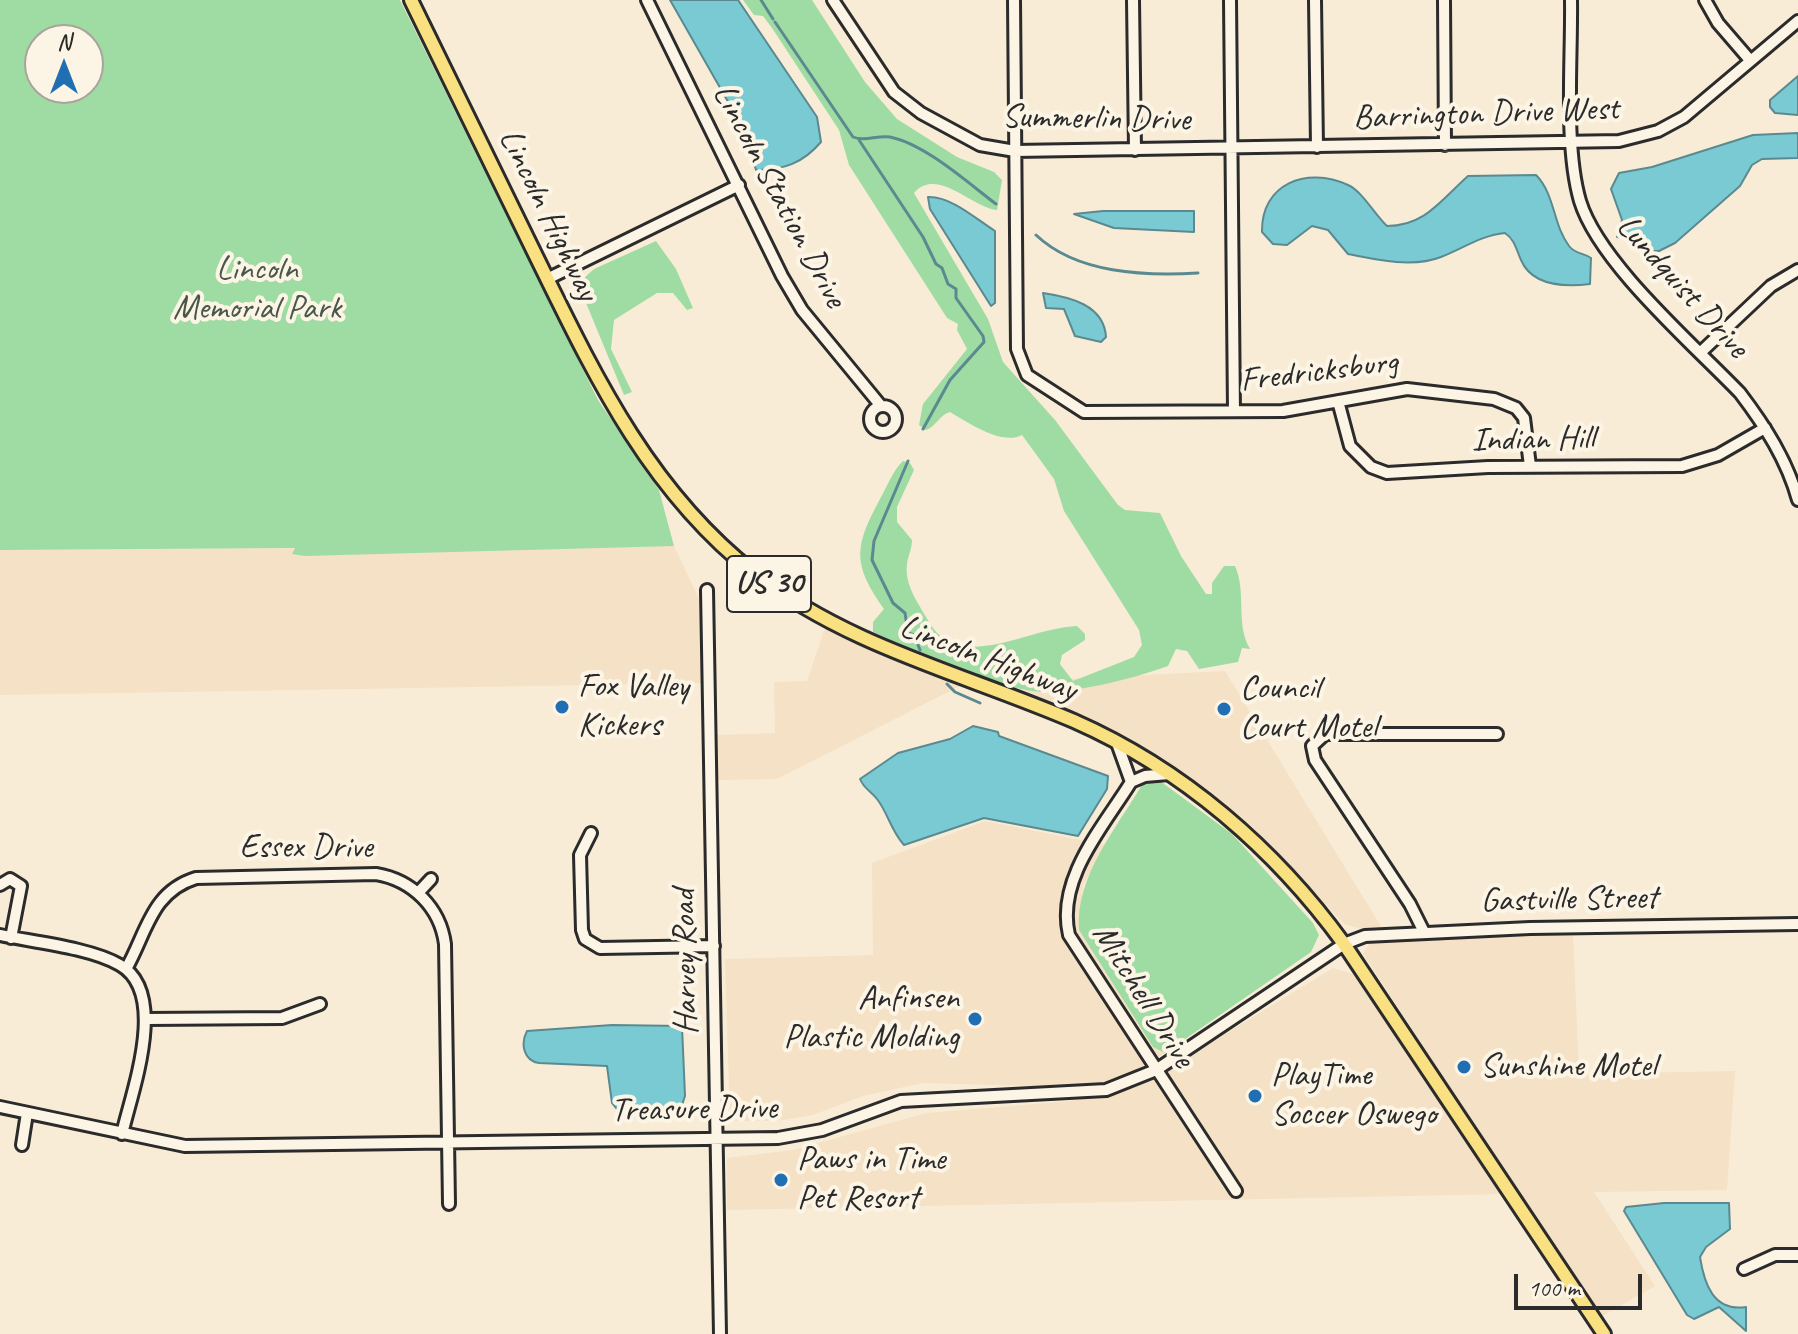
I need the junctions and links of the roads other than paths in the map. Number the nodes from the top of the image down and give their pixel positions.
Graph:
1 (411, 0) edge
2 (647, 0) edge
3 (833, 0) edge
4 (1014, 0) edge
5 (1133, 0) edge
6 (1230, 0) edge
7 (1315, 0) edge
8 (1444, 0) edge
9 (1571, 0) edge
10 (1705, 0) edge
11 (1798, 21) edge
12 (1749, 59) junction
13 (1573, 142) junction
14 (1445, 145) junction
15 (1317, 147) junction
16 (1231, 148) junction
17 (1135, 150) junction
18 (1015, 151) junction
19 (739, 185) junction
20 (1798, 270) edge
21 (547, 279) junction
22 (1701, 352) junction
23 (1338, 401) junction
24 (881, 406) dead end
25 (1234, 411) junction
26 (1765, 428) junction
27 (1530, 466) junction
28 (1797, 493) edge
29 (707, 590) dead end
30 (1497, 734) dead end
31 (1117, 743) junction
32 (1169, 774) junction
33 (1131, 782) junction
34 (591, 833) dead end
35 (431, 879) dead end
36 (0, 885) edge
37 (418, 893) junction
38 (1798, 924) edge
39 (1424, 932) junction
40 (6, 936) edge
41 (1344, 944) junction
42 (714, 946) junction
43 (126, 969) junction
44 (320, 1004) dead end
45 (146, 1019) junction
46 (1156, 1070) junction
47 (0, 1107) edge
48 (27, 1113) junction
49 (122, 1134) junction
50 (717, 1137) junction
51 (449, 1142) junction
52 (22, 1145) dead end
53 (1236, 1191) dead end
54 (449, 1204) dead end
55 (1798, 1255) edge
56 (1744, 1269) dead end
57 (720, 1334) edge
58 (1604, 1334) edge

1 - 21 main road, Lincoln Highway / US 30
2 - 19 street, Lincoln Station Drive
3 - 18 street, Summerlin Drive
4 - 18 street
5 - 17 street
6 - 16 street
7 - 15 street
8 - 14 street
9 - 13 street, Lundquist Drive
10 - 12 street
11 - 12 street, Barrington Drive West
12 - 13 street, Barrington Drive West
13 - 14 street, Barrington Drive West
13 - 22 street, Lundquist Drive
14 - 15 street, Barrington Drive West
15 - 16 street, Barrington Drive West
16 - 17 street, Summerlin Drive
16 - 25 street
17 - 18 street, Summerlin Drive
18 - 25 street, Fredricksburg
19 - 21 street
19 - 24 street, Lincoln Station Drive
20 - 22 street
21 - 31 main road, Lincoln Highway / US 30
22 - 26 street, Lundquist Drive
23 - 25 street, Fredricksburg
23 - 27 street, Indian Hill
23 - 27 street, Fredricksburg
26 - 27 street, Indian Hill
26 - 28 street, Lundquist Drive
29 - 42 street, Harvey Road
30 - 39 street
31 - 32 main road, Lincoln Highway / US 30
31 - 33 street
32 - 33 street
32 - 41 main road, Lincoln Highway / US 30
33 - 46 street, Mitchell Drive
34 - 42 street
35 - 37 street
36 - 40 street
37 - 43 street, Essex Drive
37 - 51 street
38 - 39 street, Gastville Street
39 - 41 street, Gastville Street
40 - 43 street
41 - 46 street, Treasure Drive
41 - 58 main road, Lincoln Highway / US 30
42 - 50 street, Harvey Road
43 - 45 street
44 - 45 street
45 - 49 street
46 - 50 street, Treasure Drive
46 - 53 street, Mitchell Drive
47 - 48 street, Treasure Drive
48 - 49 street, Treasure Drive
48 - 52 street
49 - 51 street, Treasure Drive
50 - 51 street, Treasure Drive
50 - 57 street, Harvey Road
51 - 54 street
55 - 56 street

